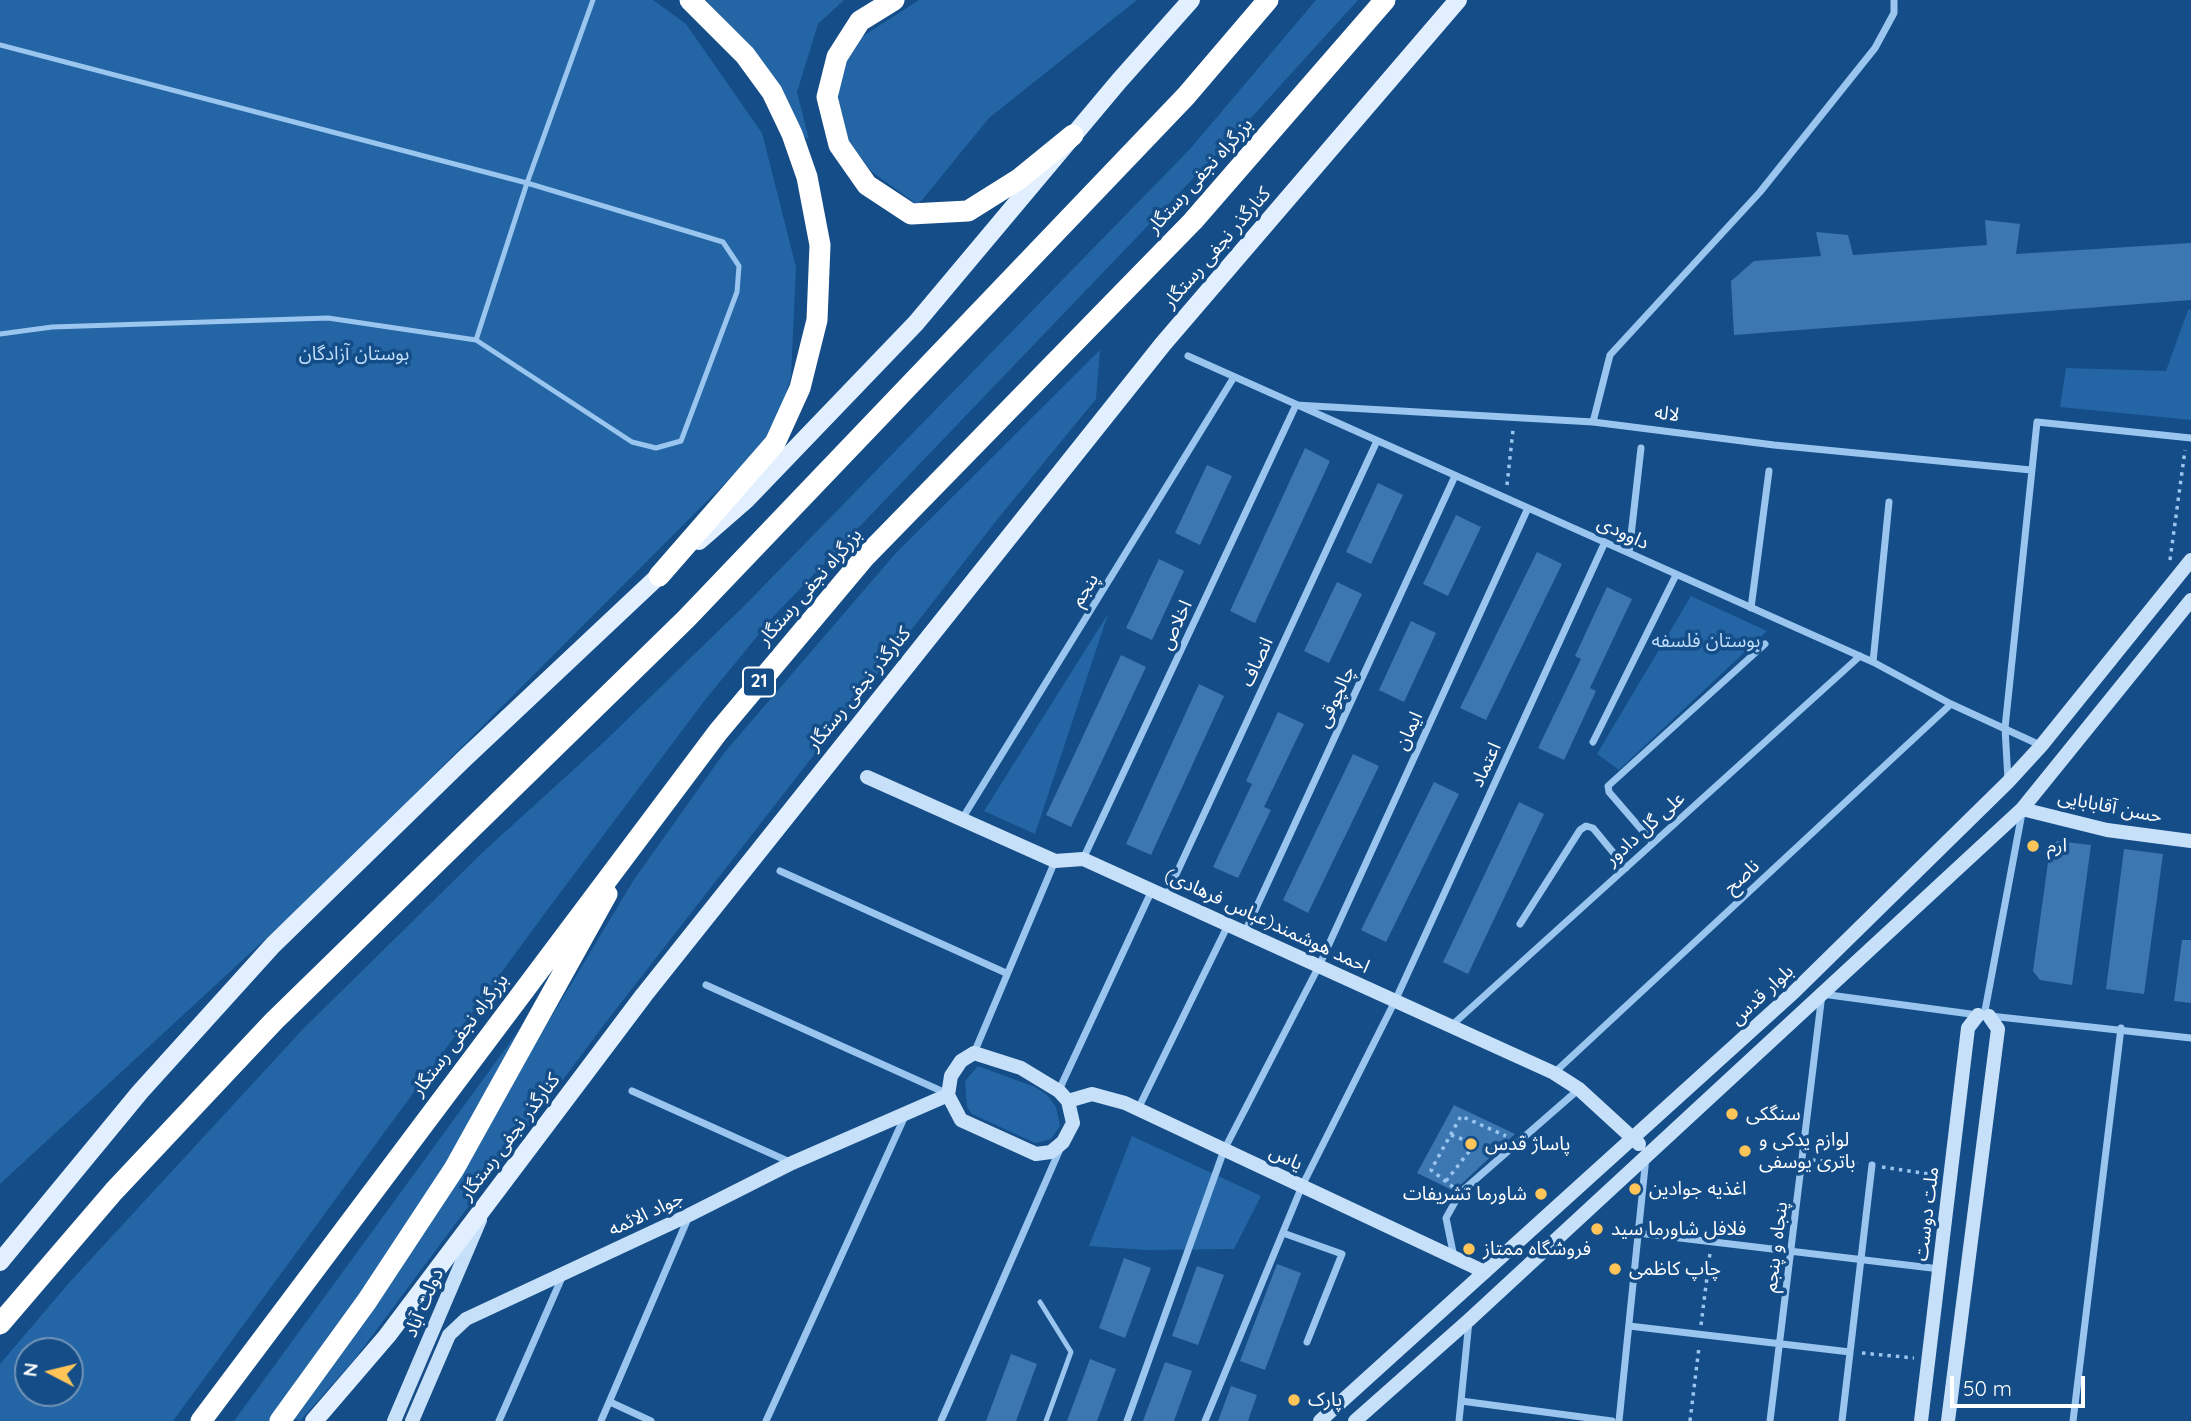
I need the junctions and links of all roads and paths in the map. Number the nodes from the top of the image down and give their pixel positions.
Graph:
1 (593, 0) edge
2 (690, 0) edge
3 (894, 0) edge
4 (1191, 0) edge
5 (1268, 0) edge
6 (1385, 0) edge
7 (1458, 0) edge
8 (1894, 0) edge
9 (0, 45) edge
10 (1073, 135) junction
11 (527, 183) junction
12 (0, 334) edge
13 (476, 340) junction
14 (1188, 356) dead end
15 (1234, 376) junction
16 (1296, 405) junction
17 (1515, 417) junction
18 (1593, 422) junction
19 (2189, 438) edge
20 (1377, 441) junction
21 (1641, 448) dead end
22 (2031, 470) junction
23 (1769, 471) dead end
24 (1455, 475) junction
25 (1505, 498) junction
26 (1889, 502) dead end
27 (1528, 508) junction
28 (1605, 542) junction
29 (1629, 553) junction
30 (2191, 560) edge
31 (1676, 575) junction
32 (659, 576) junction
33 (2166, 592) junction
34 (2191, 600) edge
35 (1751, 608) junction
36 (1765, 644) dead end
37 (1860, 656) junction
38 (1873, 662) junction
39 (1951, 704) junction
40 (2005, 728) junction
41 (1593, 742) dead end
42 (2041, 746) junction
43 (867, 777) dead end
44 (2008, 782) junction
45 (2022, 809) junction
46 (962, 819) junction
47 (640, 834) junction
48 (2191, 841) edge
49 (1653, 843) junction
50 (1083, 859) junction
51 (1055, 861) junction
52 (1626, 868) junction
53 (780, 871) dead end
54 (1152, 890) junction
55 (1166, 896) junction
56 (1520, 924) dead end
57 (1228, 925) junction
58 (1245, 932) junction
59 (1319, 966) junction
60 (1006, 973) junction
61 (706, 985) dead end
62 (1822, 994) junction
63 (1395, 1001) junction
64 (1984, 1015) junction
65 (1450, 1026) junction
66 (2121, 1028) junction
67 (2191, 1038) edge
68 (974, 1053) junction
69 (1554, 1073) junction
70 (1579, 1089) junction
71 (632, 1091) dead end
72 (948, 1095) junction
73 (1063, 1096) junction
74 (1137, 1109) junction
75 (907, 1110) junction
76 (1451, 1135) junction
77 (1634, 1138) junction
78 (1063, 1142) junction
79 (1518, 1142) junction
80 (1475, 1144) junction
81 (1224, 1150) junction
82 (1647, 1153) junction
83 (1503, 1155) junction
84 (792, 1163) junction
85 (1872, 1165) dead end
86 (1445, 1181) junction
87 (1302, 1186) junction
88 (1460, 1193) junction
89 (489, 1199) junction
90 (689, 1216) junction
91 (1283, 1233) junction
92 (1638, 1233) junction
93 (1790, 1253) junction
94 (1454, 1257) junction
95 (1861, 1261) junction
96 (0, 1262) edge
97 (1940, 1269) junction
98 (1485, 1272) junction
99 (563, 1275) junction
100 (1040, 1302) dead end
101 (1469, 1320) junction
102 (0, 1324) edge
103 (1629, 1326) junction
104 (1307, 1342) dead end
105 (1780, 1345) junction
106 (1850, 1352) junction
107 (1929, 1360) junction
108 (1461, 1401) junction
109 (610, 1402) junction
110 (1545, 1412) junction
111 (201, 1421) edge
112 (281, 1421) edge
113 (314, 1421) edge
114 (394, 1421) edge
115 (412, 1421) edge
116 (499, 1421) edge
117 (601, 1421) edge
118 (651, 1421) edge
119 (766, 1421) edge
120 (941, 1421) edge
121 (1046, 1421) edge
122 (1127, 1421) edge
123 (1205, 1421) edge
124 (1320, 1421) edge
125 (1355, 1421) edge
126 (1459, 1421) edge
127 (1544, 1421) edge
128 (1612, 1421) edge
129 (1619, 1421) edge
130 (1770, 1421) edge
131 (1842, 1421) edge
132 (1921, 1421) edge
133 (1948, 1421) edge
134 (2073, 1421) edge

1 - 11 lane
2 - 32 highway
3 - 10 highway
4 - 10 main road
5 - 102 highway
6 - 47 highway, بزرگراه نجفی رستگار / 21
7 - 89 main road, کنارگذر نجفی رستگار
8 - 18 street
9 - 11 lane
10 - 32 main road
11 - 13 lane
11 - 13 lane
12 - 13 lane
14 - 15 street, داوودی
15 - 16 street, داوودی
15 - 46 street, پنجم
16 - 17 street, لاله
16 - 20 street, داوودی
16 - 50 street, اخلاص
17 - 18 street, لاله
17 - 25 path
18 - 22 street, لاله
19 - 22 street
19 - 33 path
20 - 24 street, داوودی
20 - 55 street, انصاف
21 - 29 street
22 - 40 street
23 - 35 street
24 - 25 street, داوودی
24 - 58 street, چالچوقی
25 - 27 street, داوودی
26 - 38 street
27 - 28 street, داوودی
27 - 59 street, ایمان
28 - 29 street, داوودی
28 - 63 street, اعتماد
29 - 31 street, داوودی
30 - 33 street, بلوار قدس
31 - 35 street, داوودی
31 - 41 street
32 - 96 main road
33 - 42 street, بلوار قدس
34 - 45 street, بلوار قدس
35 - 37 street, داوودی
36 - 49 street
37 - 38 street, داوودی
37 - 49 street, علی گل دادور
38 - 39 street, داوودی
39 - 40 street, داوودی
39 - 69 street, ناصح
40 - 42 street, داوودی
40 - 44 street
42 - 44 street, بلوار قدس
43 - 46 street, احمد هوشمند(عباس فرهادی)
44 - 45 street
44 - 77 street, بلوار قدس
45 - 48 street, حسن آقابابایی
45 - 62 street, بلوار قدس
45 - 64 street
46 - 51 street, احمد هوشمند(عباس فرهادی)
47 - 111 highway, بزرگراه نجفی رستگار / 21
47 - 112 highway
49 - 52 street, علی گل دادور
50 - 51 street, احمد هوشمند(عباس فرهادی)
50 - 54 street, احمد هوشمند(عباس فرهادی)
51 - 60 street
52 - 56 street
52 - 65 street, علی گل دادور
53 - 60 street
54 - 55 street, احمد هوشمند(عباس فرهادی)
54 - 73 street
55 - 57 street, احمد هوشمند(عباس فرهادی)
57 - 58 street, احمد هوشمند(عباس فرهادی)
57 - 74 street
58 - 59 street, احمد هوشمند(عباس فرهادی)
59 - 63 street, احمد هوشمند(عباس فرهادی)
59 - 81 street, ایمان
60 - 68 street
61 - 72 street
62 - 64 street
62 - 82 street, بلوار قدس
62 - 93 street, پنجاه و پنجم
63 - 65 street, احمد هوشمند(عباس فرهادی)
63 - 87 street
64 - 66 street
64 - 97 street, ملت دوست
64 - 133 street
65 - 69 street, احمد هوشمند(عباس فرهادی)
66 - 67 street
66 - 134 street
68 - 72 street
68 - 73 street
69 - 70 street, احمد هوشمند(عباس فرهادی)
70 - 77 street, احمد هوشمند(عباس فرهادی)
70 - 79 street
71 - 84 street
72 - 75 street, جواد الائمه
72 - 78 street
73 - 74 street, یاس
73 - 78 street
74 - 81 street, یاس
75 - 84 street, جواد الائمه
75 - 119 street
76 - 79 path
76 - 80 path
76 - 86 path
77 - 82 street, احمد هوشمند(عباس فرهادی)
77 - 98 street, بلوار قدس
78 - 120 street
79 - 83 street
80 - 83 path
80 - 86 path
81 - 87 street, یاس
81 - 122 street, ایمان
82 - 92 street
82 - 101 street, بلوار قدس
83 - 88 street
84 - 90 street, جواد الائمه
85 - 95 street
86 - 88 path
87 - 91 street
87 - 94 street, یاس
88 - 94 street
89 - 113 main road, کنارگذر نجفی رستگار
89 - 114 street, دولت آباد
90 - 99 street, جواد الائمه
90 - 109 street
91 - 104 street
91 - 123 street
92 - 93 street
92 - 103 street
93 - 95 street
93 - 105 street, پنجاه و پنجم
94 - 98 street, یاس
95 - 97 street
95 - 106 street
97 - 107 street, ملت دوست
98 - 124 street, بلوار قدس
99 - 115 street, جواد الائمه
99 - 116 street
100 - 121 lane
101 - 108 street
101 - 125 street, بلوار قدس
103 - 105 street
103 - 129 street
105 - 106 street
105 - 130 street, پنجاه و پنجم
106 - 107 path
106 - 131 street
107 - 132 street, ملت دوست
108 - 110 street
108 - 126 street
109 - 117 street
109 - 118 street
110 - 127 street
110 - 128 street

